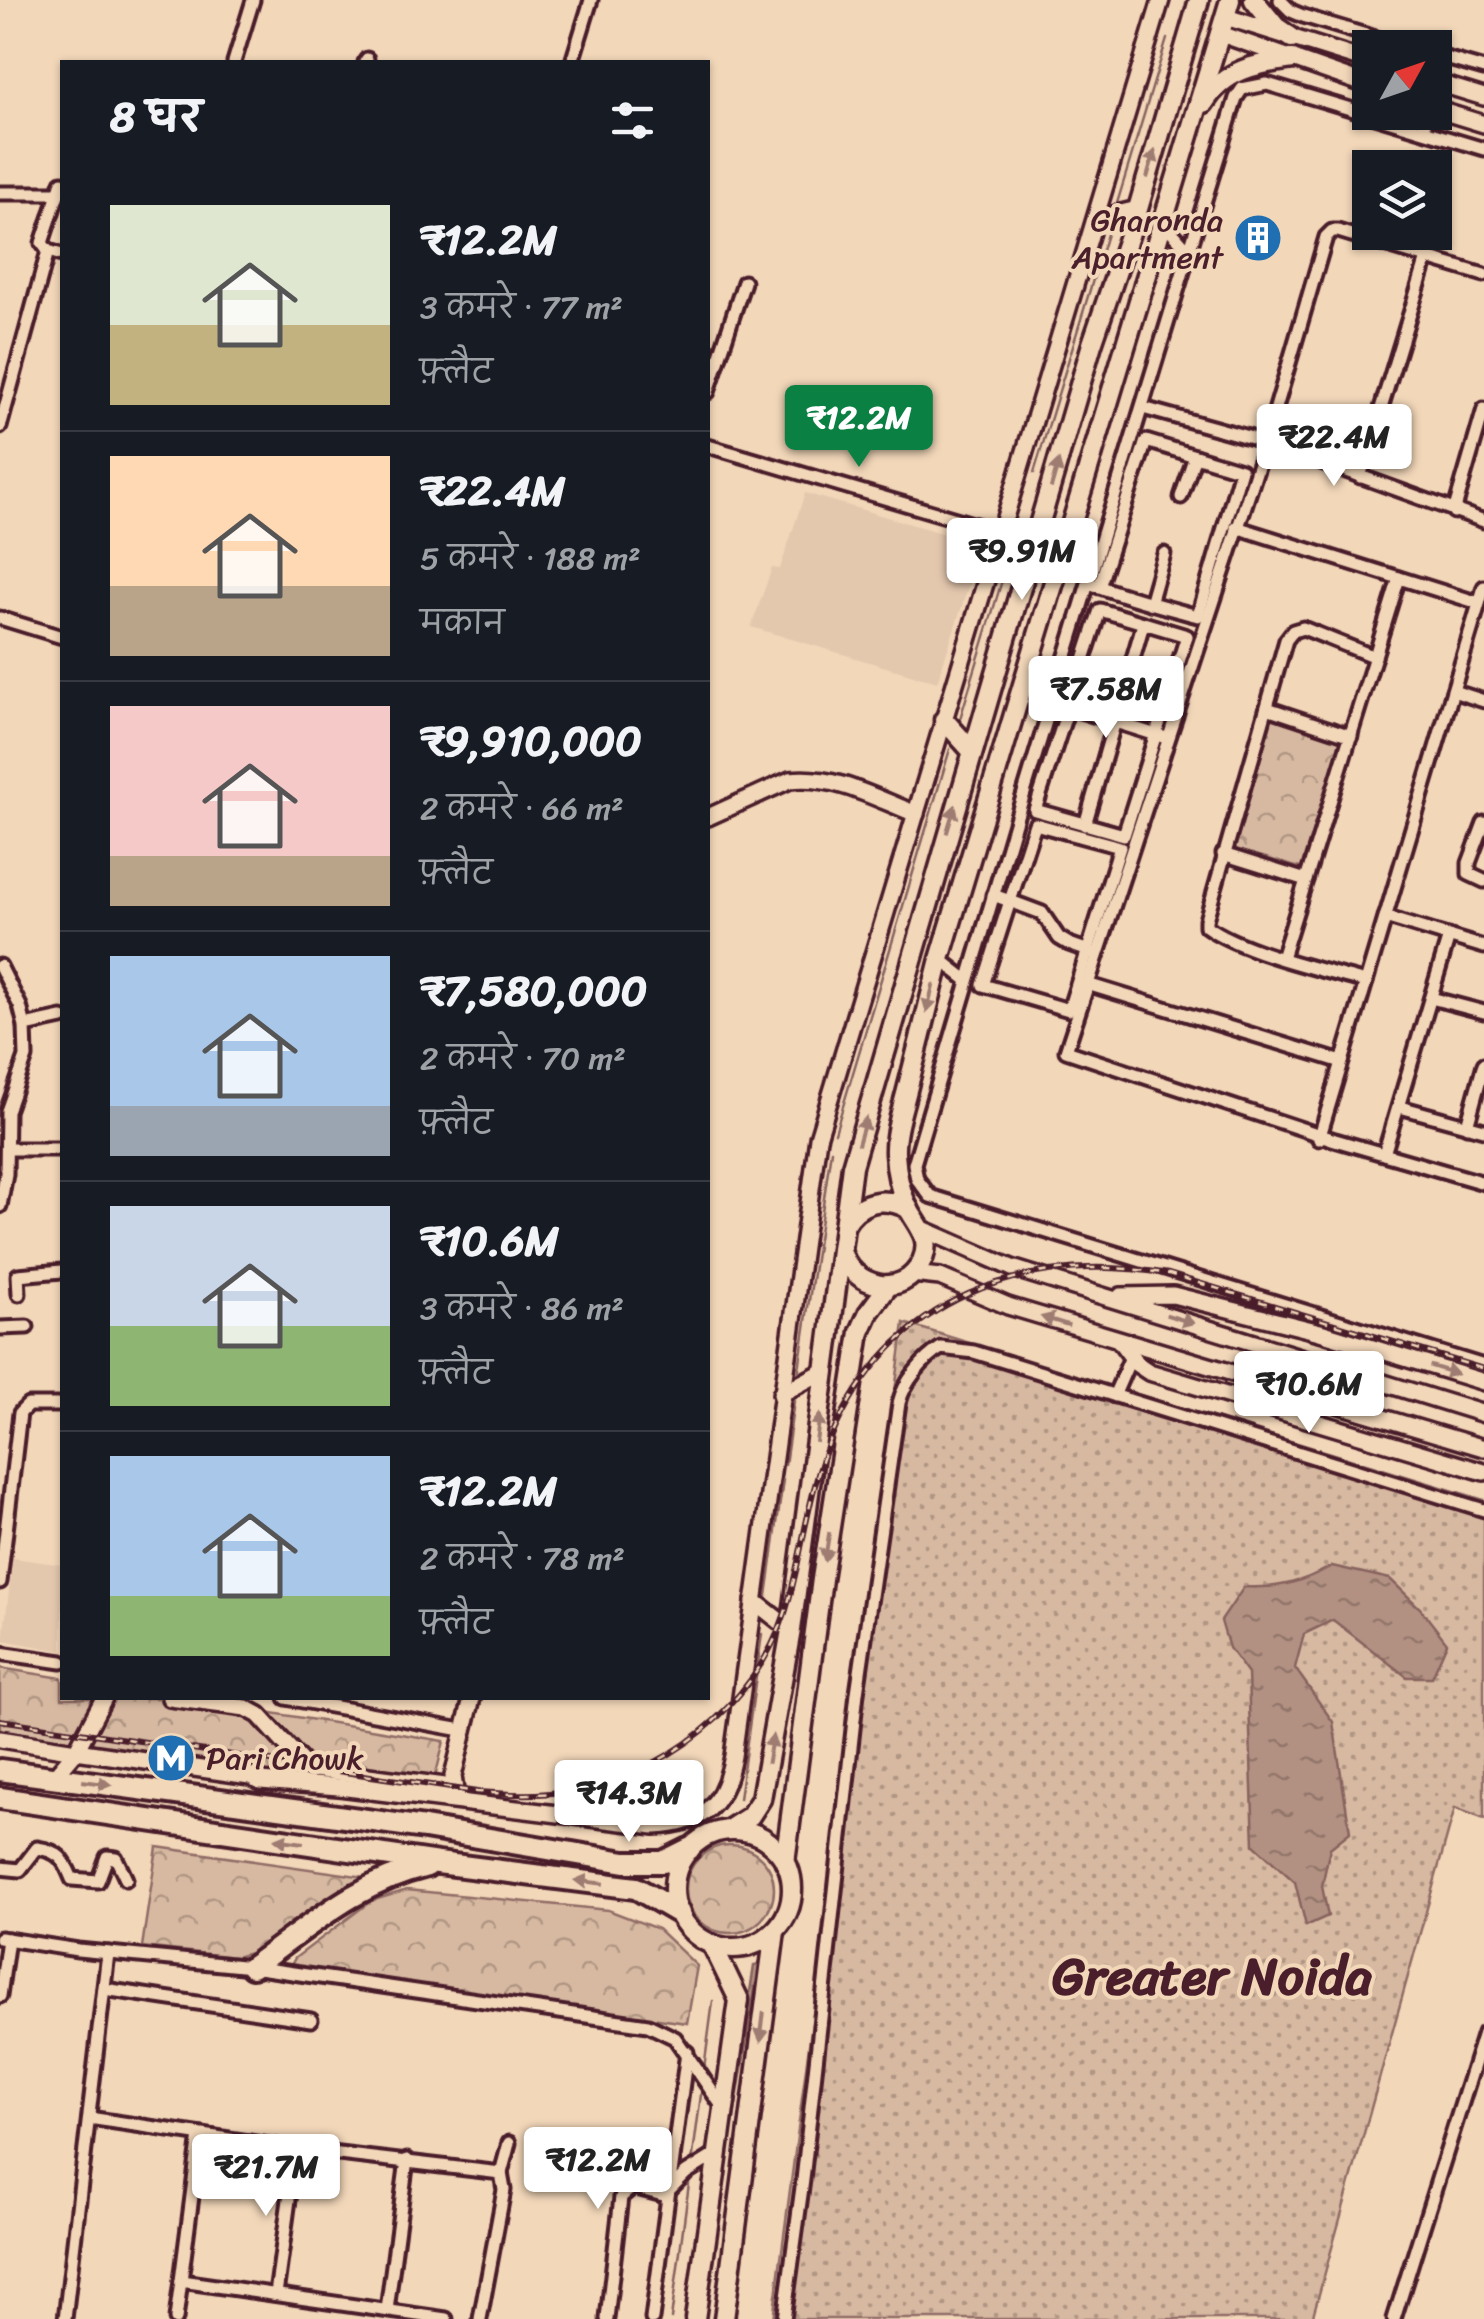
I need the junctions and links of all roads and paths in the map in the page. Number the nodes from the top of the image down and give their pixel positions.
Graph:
1 (253, 0) edge
2 (591, 0) edge
3 (1161, 0) edge
4 (1199, 0) edge
5 (1254, 0) edge
6 (1280, 0) edge
7 (1226, 17) edge
8 (1352, 30) edge
9 (1292, 38) junction
10 (1352, 56) edge
11 (1293, 59) junction
12 (235, 60) edge
13 (573, 60) edge
14 (1452, 60) edge
15 (1484, 69) edge
16 (1352, 80) edge
17 (1452, 87) edge
18 (1484, 96) edge
19 (1452, 114) edge
20 (1197, 115) junction
21 (1484, 124) edge
22 (1426, 131) joint
23 (1484, 149) edge
24 (60, 187) edge
25 (60, 190) edge
26 (0, 193) edge
27 (1138, 209) junction
28 (1096, 219) junction
29 (1164, 223) junction
30 (48, 251) junction
31 (1190, 251) junction
32 (60, 254) edge
33 (1426, 258) junction
34 (1484, 275) edge
35 (744, 282) dead end
36 (1102, 315) junction
37 (1126, 346) junction
38 (710, 386) edge
39 (1143, 408) junction
40 (1484, 408) edge
41 (0, 426) edge
42 (1140, 438) junction
43 (1266, 442) junction
44 (710, 447) edge
45 (1195, 456) junction
46 (1360, 477) junction
47 (1181, 497) dead end
48 (1454, 512) junction
49 (1484, 521) edge
50 (1236, 527) junction
51 (1000, 532) junction
52 (1164, 554) dead end
53 (1399, 578) junction
54 (1094, 585) junction
55 (1484, 587) edge
56 (1150, 603) junction
57 (1479, 603) junction
58 (0, 618) edge
59 (1142, 624) junction
60 (60, 635) edge
61 (1375, 657) junction
62 (1453, 691) junction
63 (1484, 700) edge
64 (1052, 701) junction
65 (1068, 707) junction
66 (1267, 708) junction
67 (944, 720) junction
68 (1114, 722) junction
69 (1351, 736) junction
70 (1162, 737) junction
71 (972, 751) junction
72 (916, 814) junction
73 (710, 816) edge
74 (1484, 822) edge
75 (1085, 825) junction
76 (1222, 854) junction
77 (1306, 880) junction
78 (1484, 881) edge
79 (993, 896) junction
80 (1010, 900) junction
81 (1385, 916) junction
82 (1449, 936) junction
83 (1484, 947) edge
84 (1092, 952) junction
85 (1282, 958) junction
86 (940, 960) junction
87 (0, 966) edge
88 (968, 980) junction
89 (1366, 982) junction
90 (1087, 984) junction
91 (1432, 998) junction
92 (1484, 1012) edge
93 (60, 1018) edge
94 (25, 1026) junction
95 (1342, 1062) junction
96 (1484, 1064) edge
97 (1400, 1107) junction
98 (1467, 1126) junction
99 (1484, 1130) edge
100 (1320, 1139) junction
101 (6, 1149) junction
102 (60, 1149) edge
103 (1384, 1154) junction
104 (1484, 1183) edge
105 (0, 1206) edge
106 (909, 1209) junction
107 (843, 1227) junction
108 (923, 1229) junction
109 (840, 1249) junction
110 (60, 1271) edge
111 (912, 1274) junction
112 (889, 1285) junction
113 (19, 1294) dead end
114 (1112, 1297) junction
115 (27, 1327) dead end
116 (0, 1328) edge
117 (1119, 1340) junction
118 (1131, 1357) junction
119 (1484, 1366) edge
120 (826, 1370) junction
121 (1484, 1382) edge
122 (781, 1394) junction
123 (1114, 1396) junction
124 (60, 1405) edge
125 (1484, 1414) edge
126 (1484, 1448) edge
127 (1484, 1472) edge
128 (1484, 1510) edge
129 (0, 1582) edge
130 (754, 1602) junction
131 (791, 1630) junction
132 (0, 1653) edge
133 (60, 1662) edge
134 (103, 1700) edge
135 (201, 1700) edge
136 (297, 1700) edge
137 (471, 1700) edge
138 (247, 1703) edge
139 (462, 1730) junction
140 (0, 1739) edge
141 (76, 1751) junction
142 (0, 1770) edge
143 (54, 1777) junction
144 (260, 1781) junction
145 (444, 1787) junction
146 (0, 1798) edge
147 (457, 1801) junction
148 (270, 1807) junction
149 (728, 1830) junction
150 (689, 1849) junction
151 (785, 1862) junction
152 (438, 1864) junction
153 (0, 1868) edge
154 (126, 1879) dead end
155 (679, 1913) junction
156 (775, 1930) junction
157 (4, 1939) edge
158 (712, 1944) junction
159 (108, 1952) junction
160 (252, 1967) junction
161 (104, 1989) junction
162 (0, 1996) edge
163 (311, 2020) dead end
164 (1484, 2033) edge
165 (686, 2052) junction
166 (716, 2099) junction
167 (88, 2118) junction
168 (200, 2134) junction
169 (509, 2143) dead end
170 (630, 2144) dead end
171 (296, 2149) junction
172 (718, 2152) junction
173 (406, 2160) junction
174 (502, 2173) junction
175 (623, 2192) junction
176 (668, 2194) junction
177 (180, 2280) junction
178 (276, 2294) junction
179 (388, 2310) junction
180 (65, 2319) edge
181 (176, 2319) edge
182 (446, 2319) edge
183 (480, 2319) edge
184 (607, 2319) edge
185 (652, 2319) edge
186 (695, 2319) edge
187 (724, 2319) edge
188 (784, 2319) edge
189 (1394, 2319) edge

1 - 12 street
2 - 13 street
3 - 28 street
27 -> 4 main road
5 - 9 main road
6 - 8 street
7 - 9 street
7 - 11 street
7 - 20 main road
9 - 10 street
11 - 16 street
11 - 20 main road
14 - 15 street
17 - 18 street
19 - 21 street
20 - 29 main road
22 - 23 street
22 - 31 street
24 - 26 street
25 - 30 street
27 - 28 street
27 - 36 main road
28 - 51 street
29 - 31 street
29 - 37 main road
30 - 32 street
30 - 41 street
31 - 39 street
33 - 34 street
33 - 43 street
33 - 46 street
35 - 38 street
36 - 37 main road
71 -> 36 main road
37 - 86 main road
39 - 42 street
39 - 43 street
40 - 48 street
42 - 45 street
42 - 54 street
43 - 46 street
43 - 50 street
44 - 51 street
45 - 47 street
45 - 56 street
46 - 48 street
48 - 49 street
50 - 53 street
50 - 70 street
51 - 67 street
52 - 56 street
53 - 57 street
53 - 61 street
54 - 56 street
54 - 64 street
55 - 57 street
57 - 62 street
58 - 60 street
59 - 65 street
59 - 68 street
59 - 70 street
61 - 66 street
61 - 69 street
62 - 63 street
62 - 81 street
64 - 65 street
64 - 79 street
65 - 68 street
65 - 75 street
66 - 69 street
66 - 76 street
67 - 71 main road
67 - 72 street
68 - 70 street
68 - 75 street
69 - 77 street
70 - 75 street
70 - 84 street
107 -> 71 main road
72 - 73 street
72 - 122 street
74 - 78 street
76 - 77 street
76 - 85 street
77 - 85 street
79 - 80 street
79 - 88 street
80 - 84 street
80 - 84 street
80 - 84 street
81 - 82 street
81 - 89 street
82 - 83 street
82 - 91 street
84 - 90 street
85 - 89 street
86 - 88 street
86 -> 106 main road
87 - 94 street
88 - 119 street
89 - 95 street
90 - 95 street
90 - 100 street
91 - 92 street
91 - 97 street
93 - 94 street
94 - 101 street
95 - 100 street
96 - 98 street
97 - 98 street
97 - 103 street
98 - 99 street
100 - 103 street
101 - 102 street
101 - 105 street
103 - 104 street
106 - 107 main road
106 - 108 main road
107 - 109 main road
108 - 111 main road
108 - 114 street
109 - 112 main road
109 - 120 main road
110 - 113 street
111 - 112 main road
117 -> 111 street
112 -> 151 main road
114 -> 121 street
114 -> 125 street
115 - 116 street
117 - 118 street
117 - 126 street
118 - 123 street
118 - 127 street
120 - 122 street
131 -> 120 main road
122 - 130 street
123 - 128 street
123 - 188 street
124 - 129 street
130 - 131 street
130 - 147 street
149 -> 131 main road
132 - 133 street
134 - 141 street
135 - 138 street
136 - 139 street
137 - 139 street
138 - 145 street
139 - 145 street
140 - 141 street
141 - 143 street
141 - 144 street
142 - 143 highway
143 -> 148 highway
144 - 145 street
144 - 148 street
145 - 147 street
145 - 147 street
152 -> 146 highway
148 - 150 highway
149 - 150 main road
149 - 151 main road
150 - 155 main road
151 - 156 main road
155 -> 152 highway
152 - 160 highway
153 - 154 street
155 - 158 main road
156 - 158 main road
156 -> 187 main road
157 - 159 street
157 - 162 street
158 - 166 main road
159 - 160 street
159 - 161 street
160 - 165 street
161 - 163 street
161 - 167 street
164 - 189 street
165 - 166 street
165 - 176 street
166 - 172 main road
167 - 168 street
167 - 180 street
168 - 171 street
168 - 177 street
169 - 174 street
170 - 175 street
171 - 173 street
171 - 178 street
172 - 176 street
172 - 186 main road
173 - 174 street
173 - 179 street
174 - 183 street
175 - 176 street
175 - 184 street
176 - 185 street
177 - 178 street
177 - 181 street
178 - 179 street
179 - 182 street

